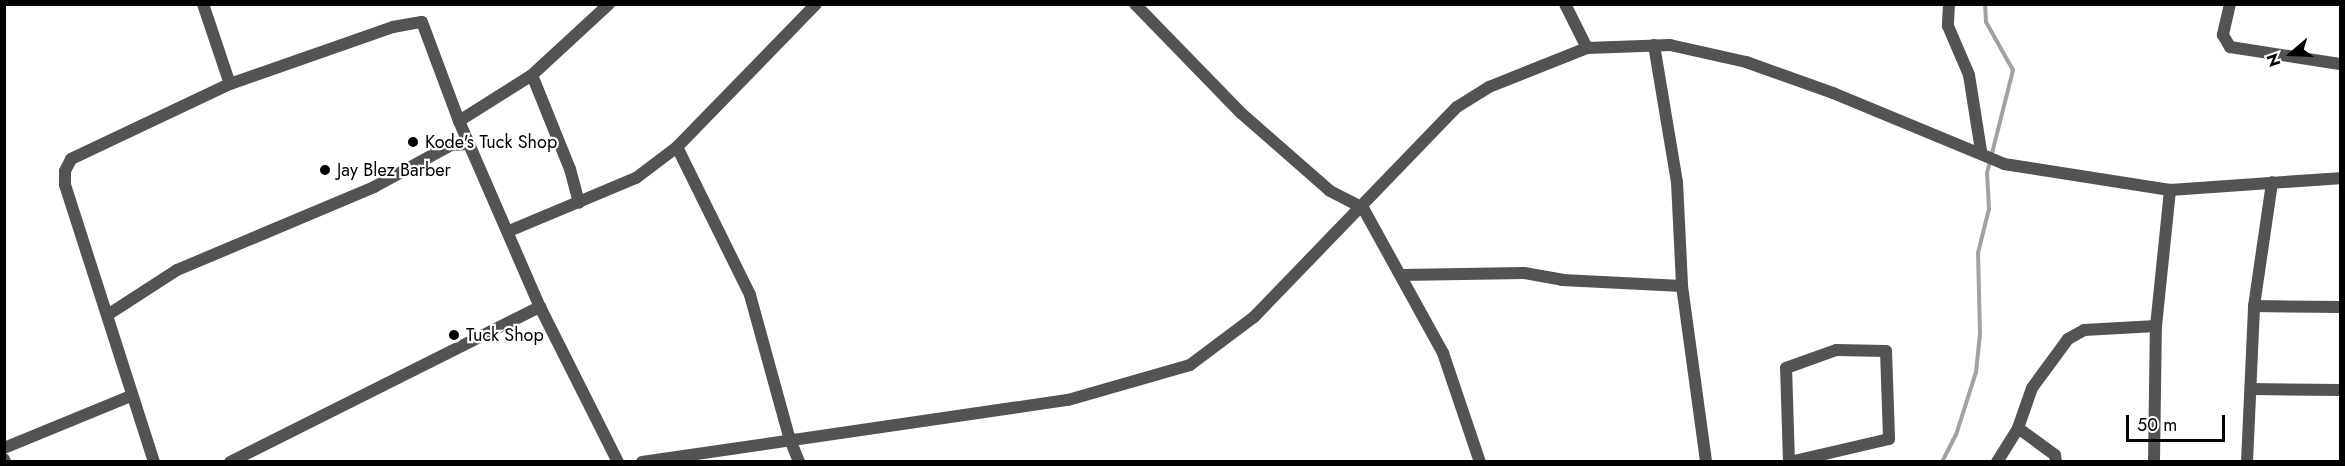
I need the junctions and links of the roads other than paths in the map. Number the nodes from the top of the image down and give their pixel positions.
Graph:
1 (203, 4) edge
2 (609, 4) edge
3 (816, 4) edge
4 (1135, 4) edge
5 (1565, 4) edge
6 (1950, 4) edge
7 (2230, 4) edge
8 (1654, 45) junction
9 (1587, 48) junction
10 (2340, 64) edge
11 (532, 75) junction
12 (230, 84) junction
13 (459, 121) junction
14 (469, 144) junction
15 (676, 147) junction
16 (1982, 152) junction
17 (2340, 178) edge
18 (2272, 182) junction
19 (2170, 190) junction
20 (579, 202) junction
21 (1364, 208) junction
22 (509, 231) junction
23 (1401, 275) junction
24 (1682, 286) junction
25 (2254, 306) junction
26 (540, 307) junction
27 (2340, 307) edge
28 (109, 314) junction
29 (2156, 326) junction
30 (2252, 389) junction
31 (2340, 390) edge
32 (131, 396) junction
33 (2018, 428) junction
34 (789, 437) junction
35 (4, 448) edge
36 (154, 462) edge
37 (230, 462) edge
38 (618, 462) edge
39 (642, 462) edge
40 (799, 462) edge
41 (1480, 462) edge
42 (1706, 462) edge
43 (1790, 462) edge
44 (1996, 462) edge
45 (2056, 462) edge
46 (2154, 462) edge
47 (2247, 462) edge

1 - 12 street
2 - 11 street
3 - 15 street
4 - 21 street
5 - 9 street
6 - 16 street
7 - 10 street
8 - 9 street
8 - 16 street
8 - 24 street
9 - 21 street
11 - 13 street
11 - 20 street
12 - 13 street
12 - 28 street
13 - 14 street
14 - 22 street
14 - 28 street
15 - 20 street
15 - 34 street
16 - 19 street
17 - 18 street
18 - 19 street
18 - 25 street
19 - 29 street
20 - 22 street
21 - 23 street
21 - 34 street
22 - 26 street
23 - 24 street
23 - 41 street
24 - 42 street
25 - 27 street
25 - 30 street
26 - 37 street
26 - 38 street
28 - 32 street
29 - 33 street
29 - 46 street
30 - 31 street
30 - 47 street
32 - 35 street
32 - 36 street
33 - 44 street
33 - 45 street
34 - 39 street
34 - 40 street
43 - 43 street

